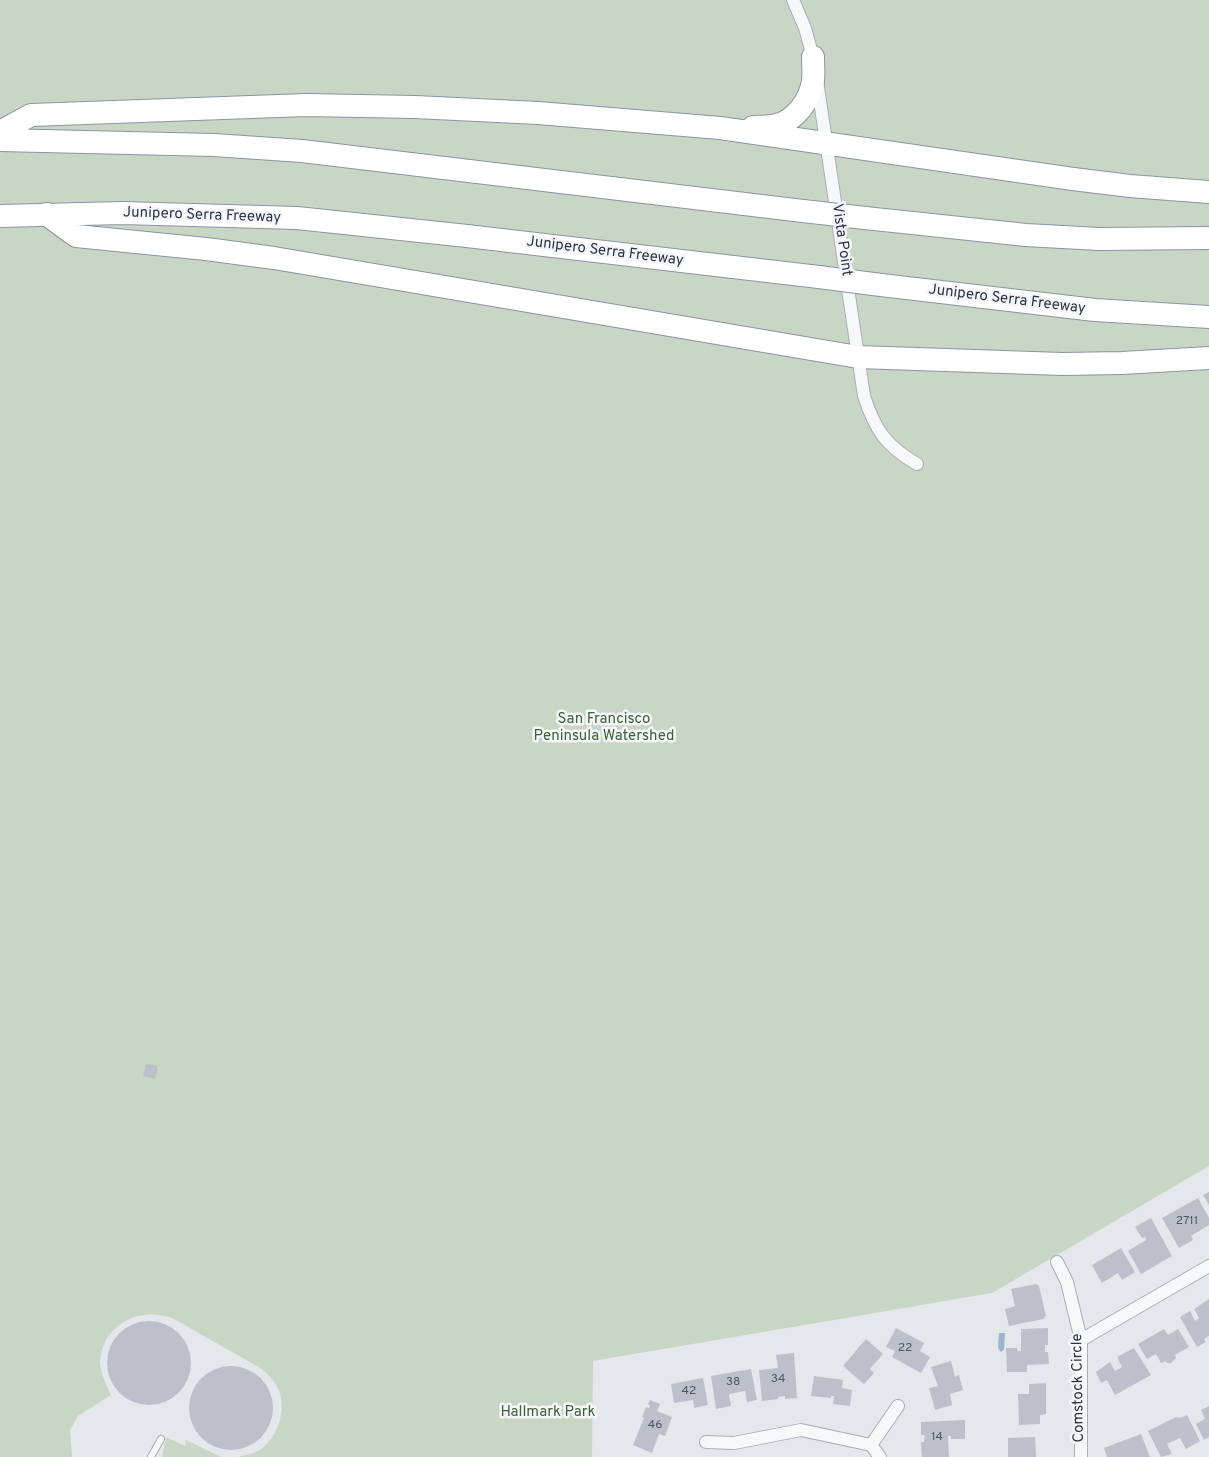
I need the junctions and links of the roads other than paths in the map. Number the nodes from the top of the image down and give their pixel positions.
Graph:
1 (793, 0) edge
2 (813, 58) junction
3 (720, 128) junction
4 (0, 132) edge
5 (0, 140) edge
6 (827, 144) junction
7 (1209, 192) edge
8 (46, 214) junction
9 (0, 216) edge
10 (1209, 238) edge
11 (1209, 317) edge
12 (858, 357) junction
13 (1209, 358) edge
14 (917, 464) dead end
15 (1057, 1262) dead end
16 (1209, 1266) edge
17 (1081, 1340) junction
18 (898, 1406) dead end
19 (161, 1439) dead end
20 (706, 1442) dead end
21 (871, 1445) junction
22 (151, 1457) edge
23 (880, 1457) edge
24 (1081, 1457) edge

1 - 2 street, Vista Point
2 - 3 highway
2 - 6 street, Vista Point
3 - 4 highway
3 - 6 highway
5 - 10 highway, bridge
6 - 7 highway
6 - 12 street, Vista Point
8 - 9 highway, Junipero Serra Freeway
8 - 11 highway, Junipero Serra Freeway, bridge
8 - 12 highway
12 - 13 highway
12 - 14 street, Vista Point
15 - 17 street, Comstock Circle
16 - 17 street
17 - 24 street, Comstock Circle
18 - 21 street
19 - 22 lane
20 - 21 street
21 - 23 street

